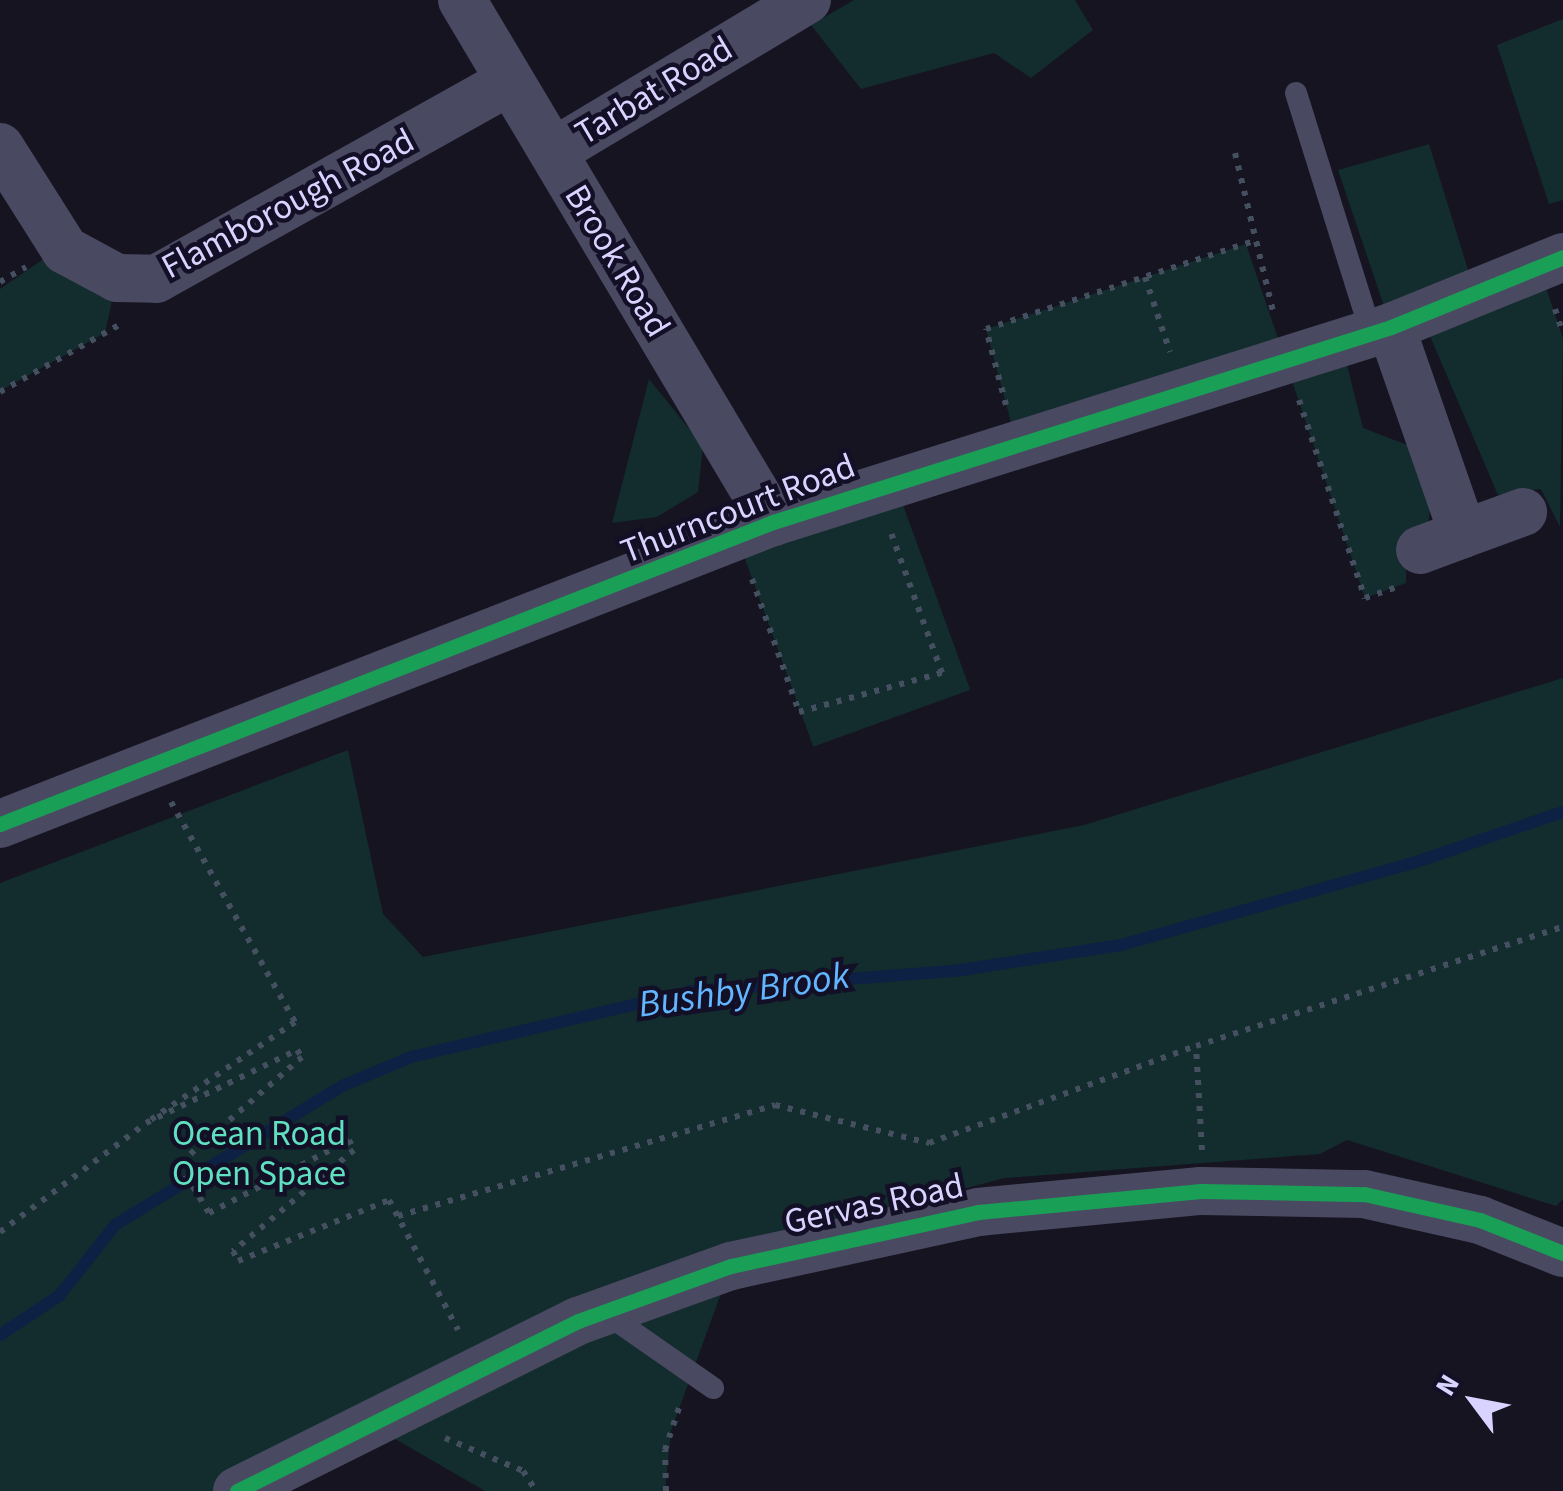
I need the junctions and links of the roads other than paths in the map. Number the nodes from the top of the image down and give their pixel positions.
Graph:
1 (462, 0) edge
2 (807, 0) edge
3 (508, 82) junction
4 (1296, 93) dead end
5 (0, 146) edge
6 (553, 152) junction
7 (1563, 257) edge
8 (1381, 330) junction
9 (1523, 512) dead end
10 (755, 531) junction
11 (0, 824) edge
12 (1563, 1252) edge
13 (604, 1312) junction
14 (713, 1388) dead end
15 (237, 1491) edge

1 - 3 street, Brook Road
2 - 6 street, Tarbat Road
3 - 5 street, Flamborough Road
3 - 6 street, Brook Road
4 - 8 lane
6 - 10 street, Brook Road
7 - 8 street, Thurncourt Road
8 - 9 street
8 - 10 street, Thurncourt Road
10 - 11 street, Thurncourt Road
12 - 13 street, Gervas Road
13 - 14 lane
13 - 15 street, Gervas Road

